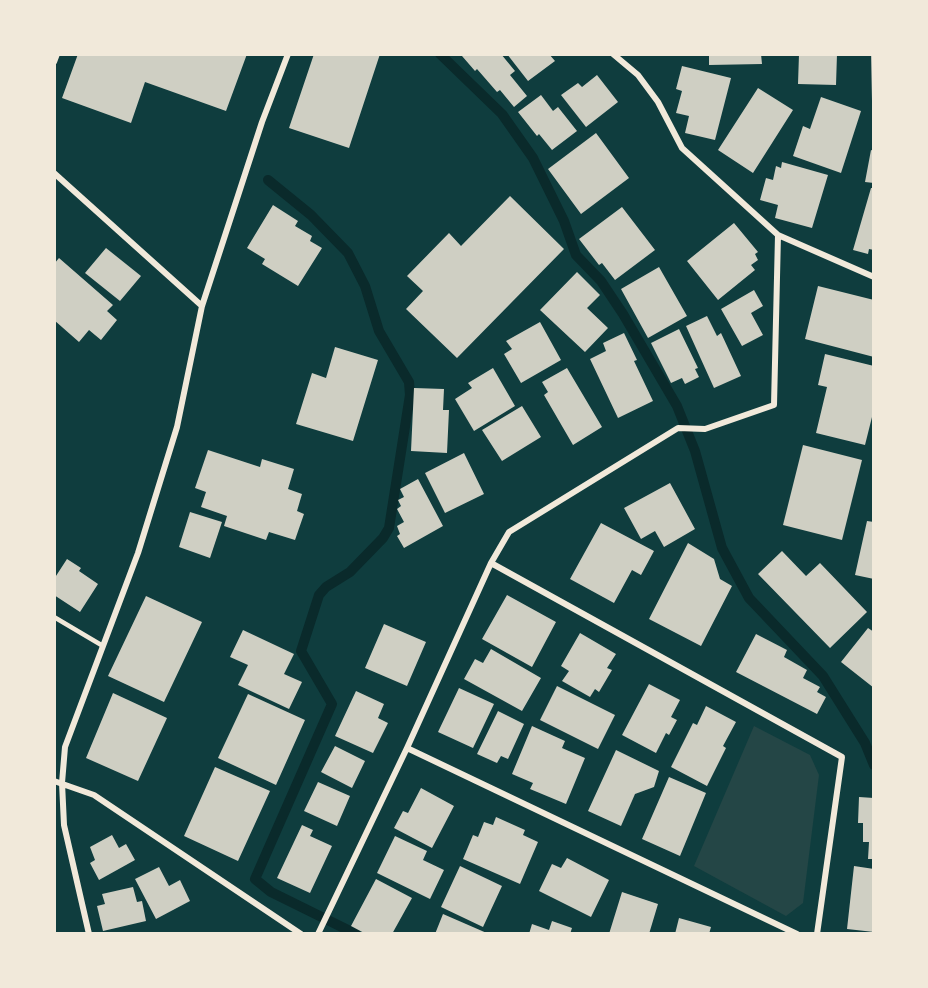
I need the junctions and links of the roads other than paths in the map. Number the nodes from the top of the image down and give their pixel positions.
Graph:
1 (57, 54) edge
2 (288, 54) edge
3 (613, 54) edge
4 (54, 62) edge
5 (54, 173) edge
6 (778, 235) junction
7 (874, 277) edge
8 (202, 306) junction
9 (491, 563) junction
10 (54, 616) edge
11 (103, 646) junction
12 (407, 748) junction
13 (54, 781) edge
14 (62, 783) junction
15 (89, 934) edge
16 (301, 934) edge
17 (318, 934) edge
18 (797, 934) edge
19 (817, 934) edge

1 - 4 street
2 - 8 street
3 - 6 street
5 - 8 street
6 - 7 street
6 - 9 street
8 - 11 street
9 - 12 street
9 - 19 street
10 - 11 lane
11 - 14 street
12 - 17 street
12 - 18 street
13 - 14 street
14 - 15 street
14 - 16 street

